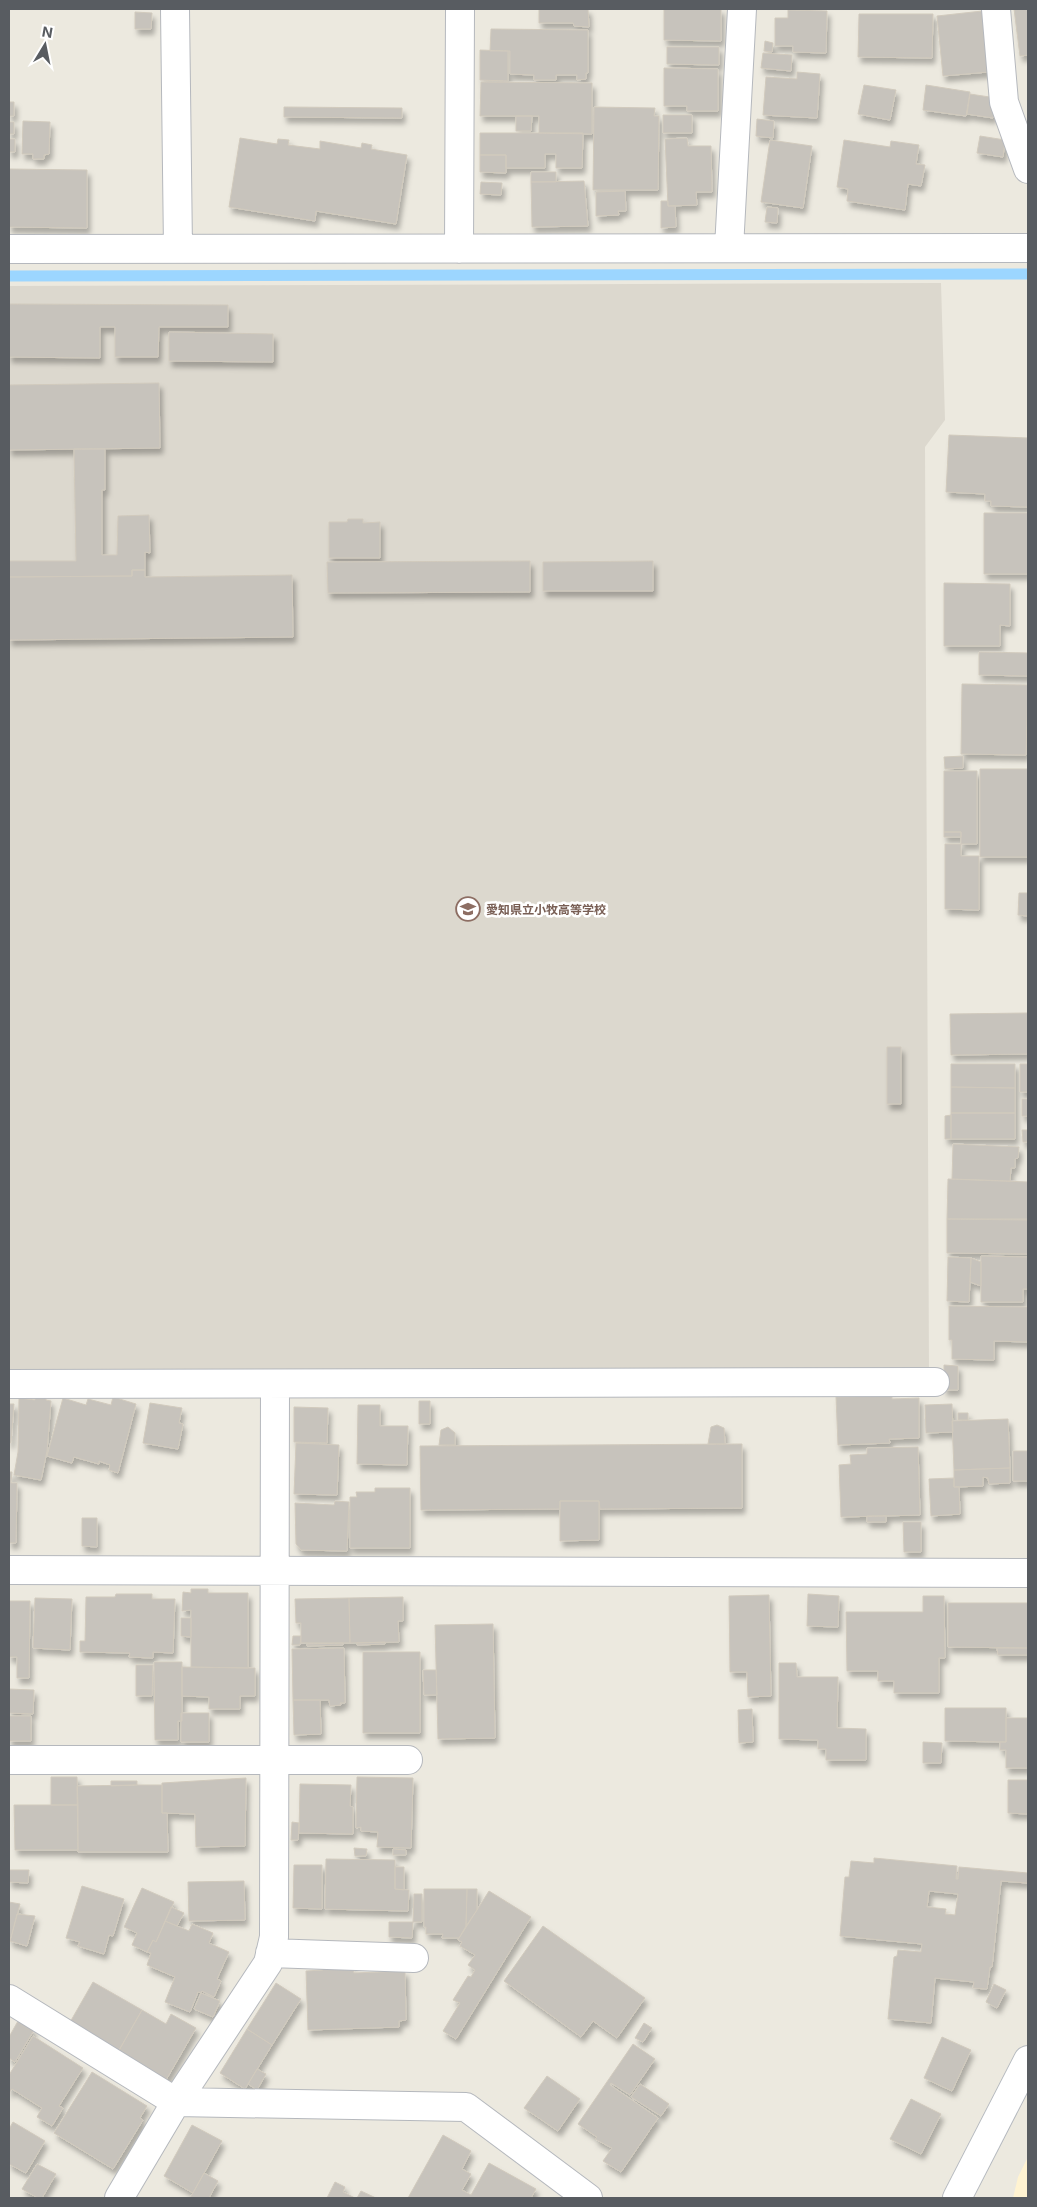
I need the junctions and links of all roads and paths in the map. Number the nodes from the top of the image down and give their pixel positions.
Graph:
1 (175, 9) edge
2 (460, 9) edge
3 (742, 9) edge
4 (996, 9) edge
5 (1028, 169) edge
6 (729, 248) junction
7 (1028, 248) edge
8 (9, 249) edge
9 (178, 249) junction
10 (459, 249) junction
11 (935, 1382) dead end
12 (9, 1384) edge
13 (275, 1384) junction
14 (9, 1570) edge
15 (274, 1570) junction
16 (1028, 1573) edge
17 (9, 1760) edge
18 (408, 1760) dead end
19 (275, 1762) junction
20 (270, 1953) junction
21 (414, 1958) dead end
22 (9, 1999) edge
23 (1028, 2060) edge
24 (176, 2102) junction
25 (119, 2198) edge
26 (588, 2198) edge
27 (957, 2198) edge

1 - 9 street
2 - 10 street
3 - 6 street
4 - 5 street
6 - 7 street
6 - 10 street
8 - 9 street
9 - 10 street
11 - 13 street
12 - 13 street
13 - 15 street
14 - 15 street
15 - 16 street
15 - 19 street
17 - 19 street
18 - 19 street
19 - 20 street
20 - 21 street
20 - 24 street
22 - 24 street
23 - 27 street
24 - 25 street
24 - 26 street

